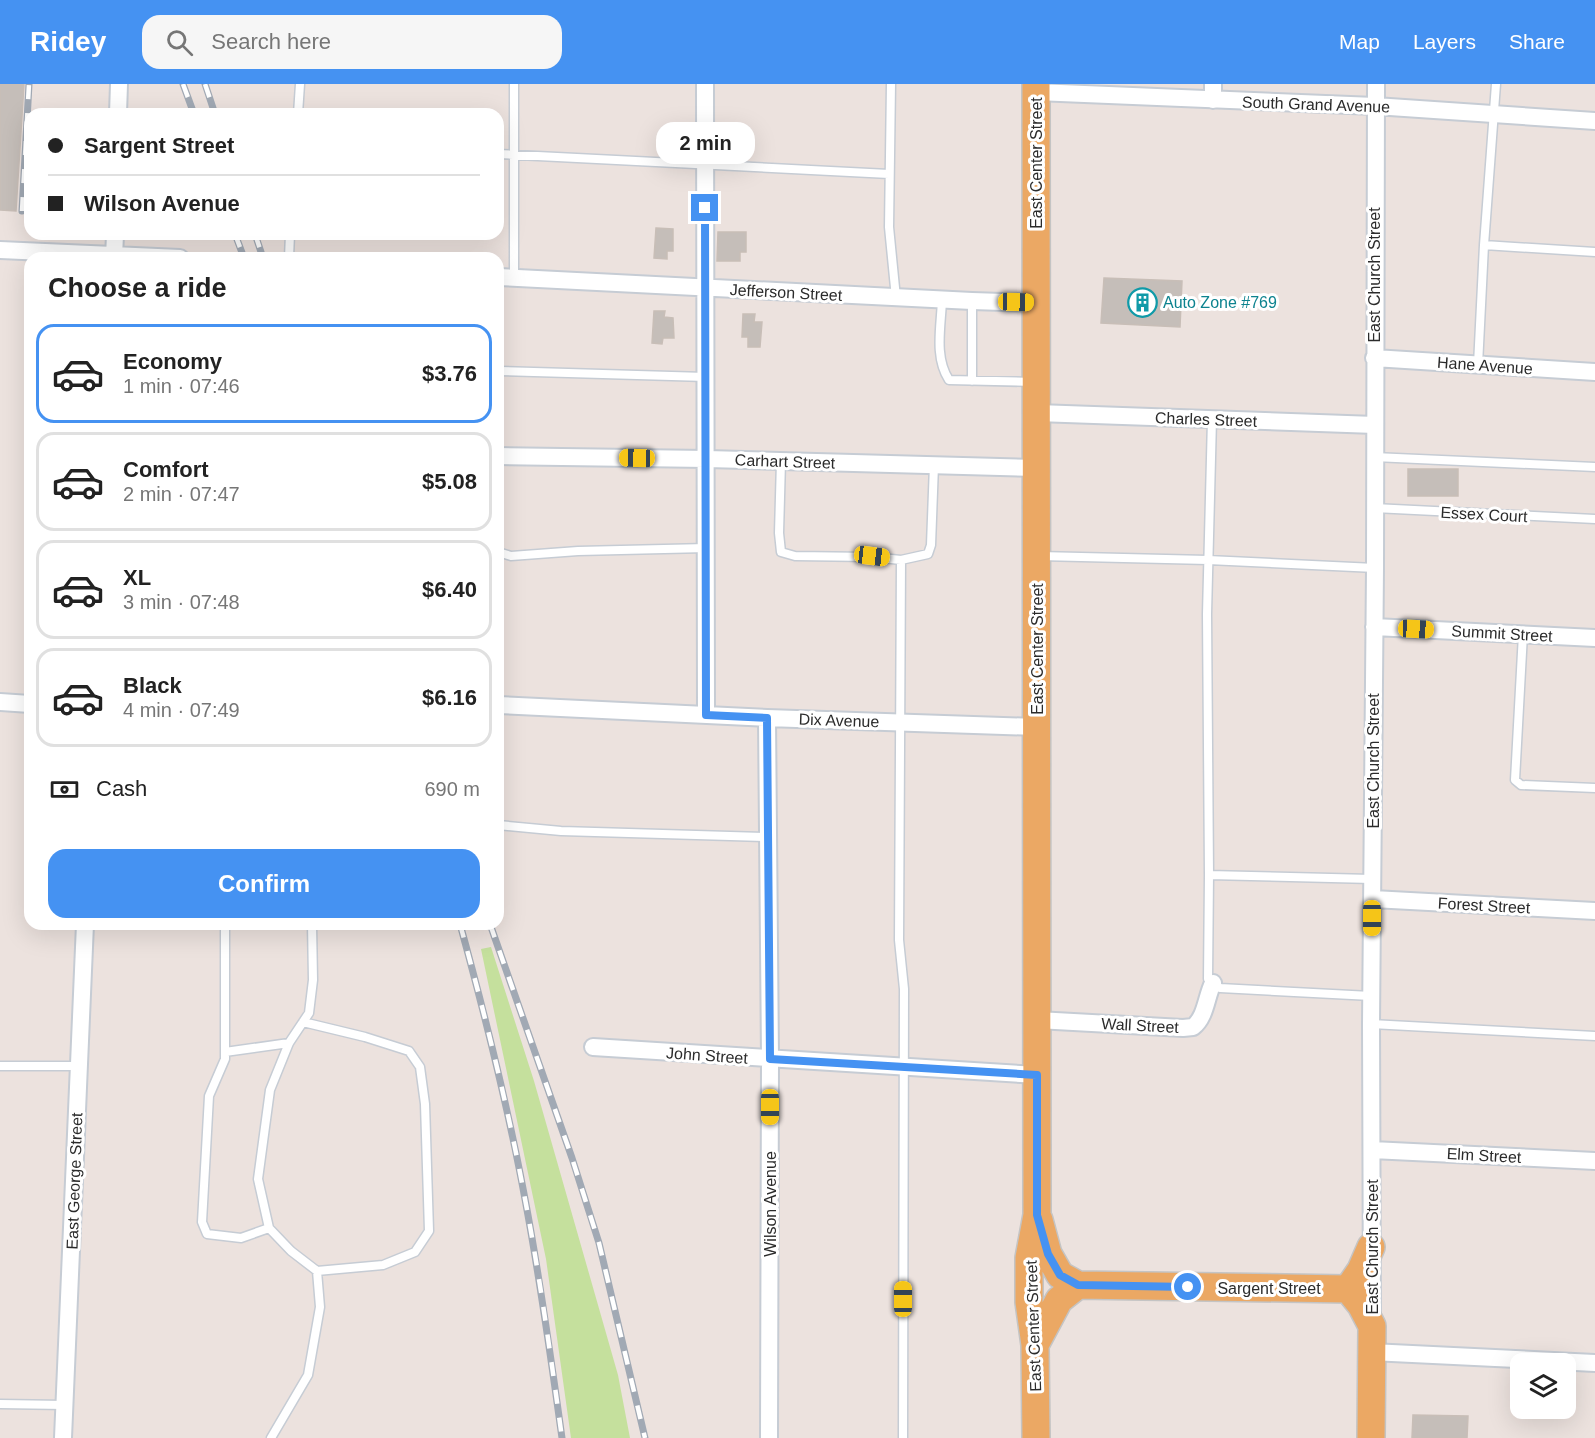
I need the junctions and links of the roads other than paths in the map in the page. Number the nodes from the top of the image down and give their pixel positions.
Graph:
1 (119, 84) edge
2 (300, 84) edge
3 (514, 84) edge
4 (705, 84) edge
5 (891, 84) edge
6 (1376, 84) edge
7 (1496, 84) edge
8 (1036, 88) edge
9 (1213, 92) edge
10 (1375, 106) junction
11 (118, 108) edge
12 (298, 108) edge
13 (1493, 114) junction
14 (1595, 121) edge
15 (504, 154) edge
16 (515, 154) junction
17 (705, 164) junction
18 (889, 174) junction
19 (1484, 245) junction
20 (0, 250) edge
21 (38, 252) edge
22 (1595, 252) edge
23 (506, 277) edge
24 (705, 288) junction
25 (896, 298) junction
26 (942, 300) junction
27 (972, 302) junction
28 (1037, 303) junction
29 (1374, 358) junction
30 (1478, 365) junction
31 (504, 371) edge
32 (1595, 372) edge
33 (706, 376) junction
34 (972, 381) junction
35 (1037, 382) junction
36 (1037, 413) junction
37 (1212, 419) junction
38 (1375, 425) junction
39 (504, 456) edge
40 (1374, 457) junction
41 (707, 459) junction
42 (781, 461) junction
43 (934, 465) junction
44 (1595, 467) edge
45 (1037, 468) junction
46 (1374, 508) junction
47 (1595, 519) edge
48 (707, 548) junction
49 (504, 554) edge
50 (1038, 556) junction
51 (901, 560) junction
52 (1208, 560) junction
53 (1375, 568) junction
54 (1374, 627) junction
55 (1523, 634) junction
56 (1595, 638) edge
57 (0, 702) edge
58 (24, 704) edge
59 (504, 705) edge
60 (706, 715) junction
61 (767, 718) junction
62 (902, 722) junction
63 (1036, 726) junction
64 (1595, 788) edge
65 (504, 826) edge
66 (768, 837) junction
67 (1209, 875) junction
68 (1372, 879) junction
69 (1373, 899) junction
70 (1595, 910) edge
71 (85, 930) edge
72 (225, 930) edge
73 (312, 930) edge
74 (1213, 983) junction
75 (1371, 996) junction
76 (1037, 1020) junction
77 (303, 1022) junction
78 (1371, 1024) junction
79 (1595, 1036) edge
80 (289, 1043) junction
81 (593, 1047) dead end
82 (225, 1052) junction
83 (770, 1059) junction
84 (0, 1066) edge
85 (79, 1066) junction
86 (903, 1067) junction
87 (1037, 1075) junction
88 (1372, 1150) junction
89 (1595, 1161) edge
90 (1037, 1215) junction
91 (268, 1228) junction
92 (1371, 1247) junction
93 (317, 1271) junction
94 (1078, 1285) junction
95 (1348, 1289) junction
96 (1371, 1339) junction
97 (1035, 1345) junction
98 (1595, 1363) edge
99 (0, 1404) edge
100 (65, 1405) junction
101 (63, 1438) edge
102 (271, 1438) edge
103 (770, 1438) edge
104 (903, 1438) edge
105 (1036, 1438) edge
106 (1371, 1438) edge

1 - 11 street
2 - 12 lane
3 - 16 lane
4 - 17 street
5 - 18 lane
6 - 10 street, East Church Street
7 - 13 lane
8 - 9 street, South Grand Avenue
8 - 28 main road, East Center Street
9 - 10 street, South Grand Avenue
10 - 13 street, South Grand Avenue
10 - 29 street, East Church Street
13 - 14 street, South Grand Avenue
13 - 19 lane
15 - 16 lane
16 - 17 lane
16 - 23 lane
17 - 18 lane
17 - 24 street
18 - 25 lane
19 - 22 lane
19 - 30 lane
20 - 21 street
23 - 24 street, Jefferson Street
24 - 25 street, Jefferson Street
24 - 33 street
25 - 26 street, Jefferson Street
26 - 27 street, Jefferson Street
26 - 34 lane
27 - 28 street, Jefferson Street
27 - 34 lane
28 - 35 main road, East Center Street
29 - 30 street, Hane Avenue
29 - 38 street, East Church Street
30 - 32 street, Hane Avenue
31 - 33 lane
33 - 41 street
34 - 35 lane
35 - 36 main road, East Center Street
36 - 37 street, Charles Street
36 - 45 main road, East Center Street
37 - 38 street, Charles Street
37 - 52 lane
38 - 40 street, East Church Street
39 - 41 street, Carhart Street
40 - 44 lane
40 - 46 street, East Church Street
41 - 42 street, Carhart Street
41 - 48 street
42 - 43 street, Carhart Street
42 - 51 lane
43 - 45 street, Carhart Street
43 - 51 lane
45 - 50 main road, East Center Street
46 - 47 lane, Essex Court
46 - 53 street, East Church Street
48 - 49 lane
48 - 60 street
50 - 52 lane
50 - 63 main road, East Center Street
51 - 62 lane
52 - 53 lane
52 - 67 lane
53 - 54 street, East Church Street
54 - 55 street, Summit Street
54 - 68 street, East Church Street
55 - 56 street, Summit Street
55 - 64 lane
57 - 58 street
59 - 60 street, Dix Avenue
60 - 61 street, Dix Avenue
61 - 62 street, Dix Avenue
61 - 66 street, Wilson Avenue
62 - 63 street, Dix Avenue
62 - 86 lane
63 - 76 main road, East Center Street
65 - 66 lane
66 - 83 street, Wilson Avenue
67 - 68 lane
67 - 74 lane
68 - 69 street, East Church Street
69 - 70 street, Forest Street
69 - 75 street, East Church Street
71 - 85 street, East George Street
72 - 82 lane
73 - 77 lane
74 - 75 lane
74 - 76 street, Wall Street
75 - 78 street, East Church Street
76 - 87 main road, East Center Street
77 - 80 lane
77 - 93 lane
78 - 79 lane
78 - 88 street, East Church Street
80 - 82 lane
80 - 91 lane
81 - 83 street, John Street
82 - 91 lane
83 - 86 street, John Street
83 - 103 street, Wilson Avenue
84 - 85 lane
85 - 100 street, East George Street
86 - 87 street, John Street
86 - 104 lane
87 - 90 main road, East Center Street
88 - 89 street, Elm Street
88 - 92 street, East Church Street
90 - 94 main road, East Center Street
90 - 97 main road, East Center Street
91 - 93 lane
92 - 95 main road
92 - 96 street, East Church Street
93 - 102 lane
94 - 95 main road, Sargent Street
94 - 97 main road
95 - 96 main road
96 - 98 street
96 - 106 main road, East Church Street
97 - 105 main road, East Center Street
99 - 100 lane
100 - 101 street, East George Street

